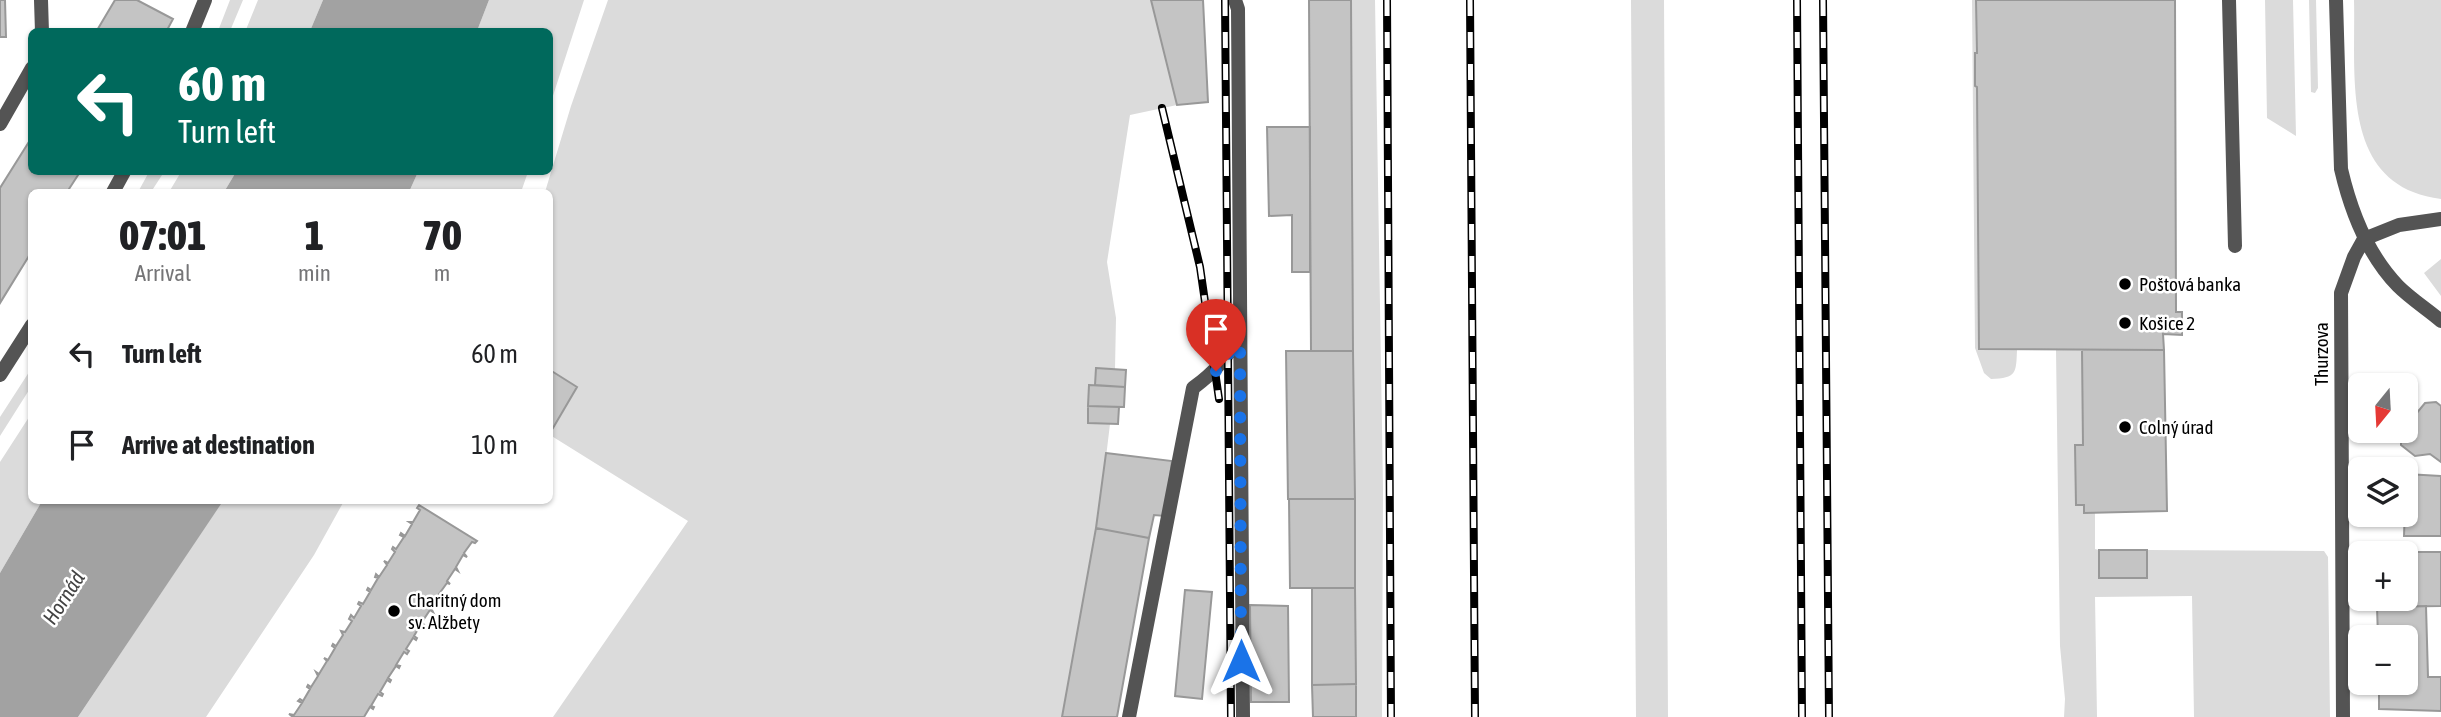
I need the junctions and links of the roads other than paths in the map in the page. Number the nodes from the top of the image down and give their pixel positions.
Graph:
1 (41, 0) edge
2 (205, 0) edge
3 (1235, 0) edge
4 (2229, 0) edge
5 (2336, 0) edge
6 (42, 28) edge
7 (193, 28) edge
8 (28, 75) edge
9 (0, 124) edge
10 (2441, 219) edge
11 (2364, 239) junction
12 (2235, 246) dead end
13 (2441, 321) edge
14 (28, 331) edge
15 (1240, 333) junction
16 (0, 375) edge
17 (1129, 717) edge
18 (1243, 717) edge
19 (2343, 717) edge

1 - 6 street
2 - 7 street
3 - 15 street
4 - 12 street
5 - 11 street
8 - 9 street
10 - 11 street
11 - 13 street
11 - 19 street, Thurzova
14 - 16 street
15 - 17 street
15 - 18 street

